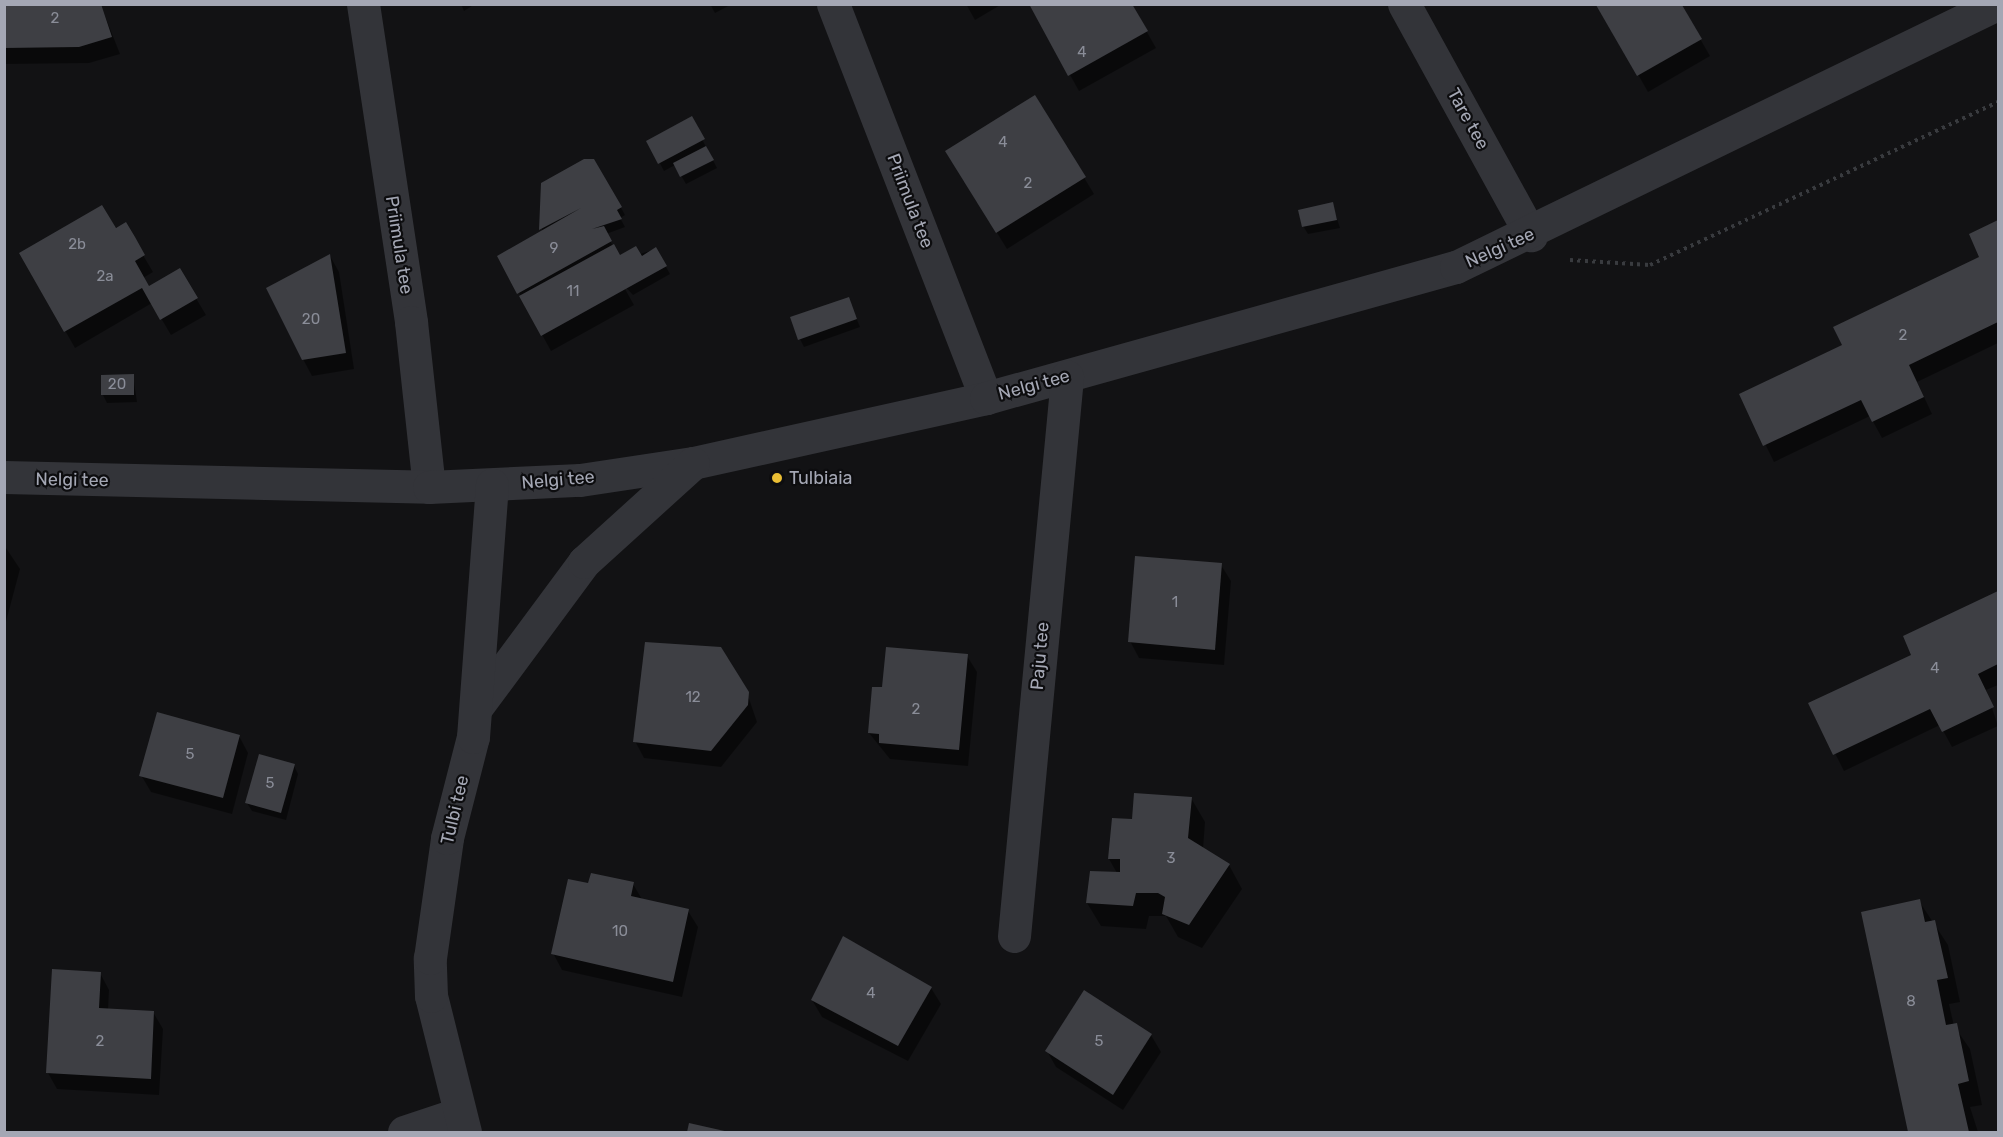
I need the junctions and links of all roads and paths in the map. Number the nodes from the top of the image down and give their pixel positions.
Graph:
1 (363, 4) edge
2 (833, 4) edge
3 (1404, 4) edge
4 (1997, 4) edge
5 (1998, 102) edge
6 (1532, 235) junction
7 (1067, 376) junction
8 (986, 398) junction
9 (693, 463) junction
10 (4, 477) edge
11 (492, 485) junction
12 (429, 487) junction
13 (476, 708) junction
14 (1014, 936) dead end
15 (462, 1124) edge
16 (404, 1132) edge

1 - 12 street, Priimula tee
2 - 8 street, Priimula tee
3 - 6 street, Tare tee
4 - 6 street, Nelgi tee
5 - 6 path
6 - 7 street, Nelgi tee
7 - 8 street, Nelgi tee
7 - 14 street, Paju tee
8 - 9 street, Nelgi tee
9 - 11 street, Nelgi tee
9 - 13 street
10 - 12 street, Nelgi tee
11 - 12 street, Nelgi tee
11 - 13 street, Tulbi tee
13 - 15 street, Tulbi tee
15 - 16 street

